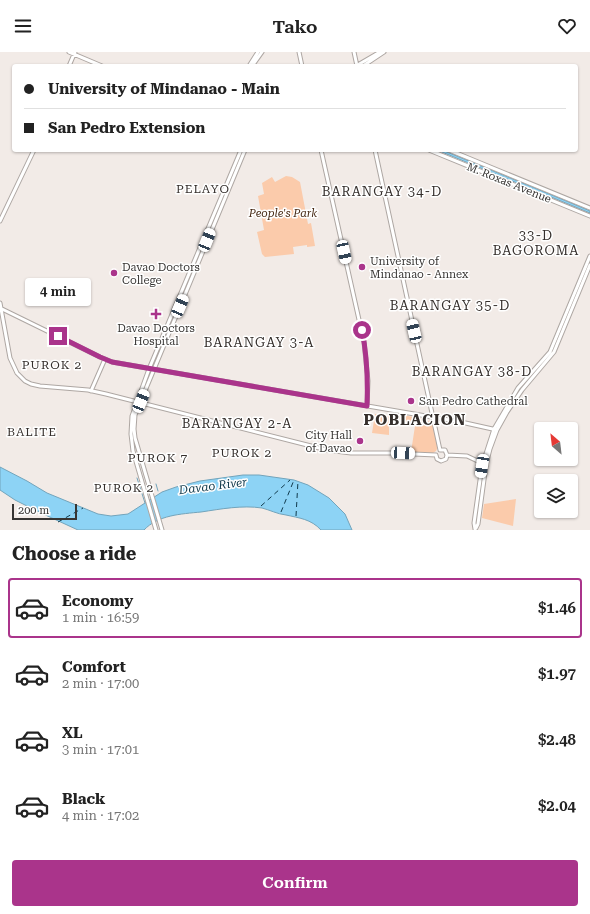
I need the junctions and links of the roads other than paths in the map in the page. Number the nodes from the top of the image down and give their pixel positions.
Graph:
1 (69, 52) edge
2 (258, 52) edge
3 (262, 52) edge
4 (299, 52) edge
5 (354, 52) edge
6 (380, 52) edge
7 (384, 52) edge
8 (75, 53) edge
9 (355, 60) junction
10 (70, 64) edge
11 (98, 64) edge
12 (252, 64) edge
13 (253, 64) edge
14 (302, 64) edge
15 (354, 64) edge
16 (356, 64) edge
17 (362, 64) edge
18 (33, 152) edge
19 (240, 152) edge
20 (244, 152) edge
21 (321, 152) edge
22 (375, 152) edge
23 (434, 152) edge
24 (454, 152) edge
25 (590, 208) edge
26 (590, 216) edge
27 (0, 221) edge
28 (590, 256) edge
29 (590, 266) edge
30 (0, 303) edge
31 (2, 309) junction
32 (105, 360) junction
33 (149, 369) junction
34 (154, 370) junction
35 (91, 391) junction
36 (138, 402) junction
37 (367, 406) junction
38 (434, 417) junction
39 (495, 430) junction
40 (440, 450) junction
41 (436, 455) junction
42 (447, 455) junction
43 (484, 464) junction
44 (156, 530) edge
45 (162, 530) edge
46 (475, 530) edge

1 - 8 main road
2 - 12 main road
3 - 13 main road
4 - 14 main road
5 - 9 main road
6 - 17 main road
7 - 17 main road
8 - 10 main road
8 - 11 main road
9 - 15 main road
9 - 16 main road
9 - 17 main road
18 - 27 main road
19 - 33 main road
20 - 34 main road
21 - 37 main road
22 - 38 main road
23 - 26 main road, M. Roxas Avenue
24 - 25 main road, M. Roxas Avenue
28 - 39 main road
29 - 39 main road
30 - 31 main road
31 - 32 main road
31 - 35 main road
32 - 33 main road
32 - 35 main road
33 - 34 main road
33 - 36 main road
34 - 36 main road
34 - 37 main road
35 - 36 main road
36 - 41 main road
36 - 44 main road
36 - 45 main road
37 - 38 main road
38 - 39 main road
38 - 40 main road
39 - 43 main road
40 - 41 main road
40 - 42 main road
41 - 42 main road
42 - 43 main road
43 - 46 main road

